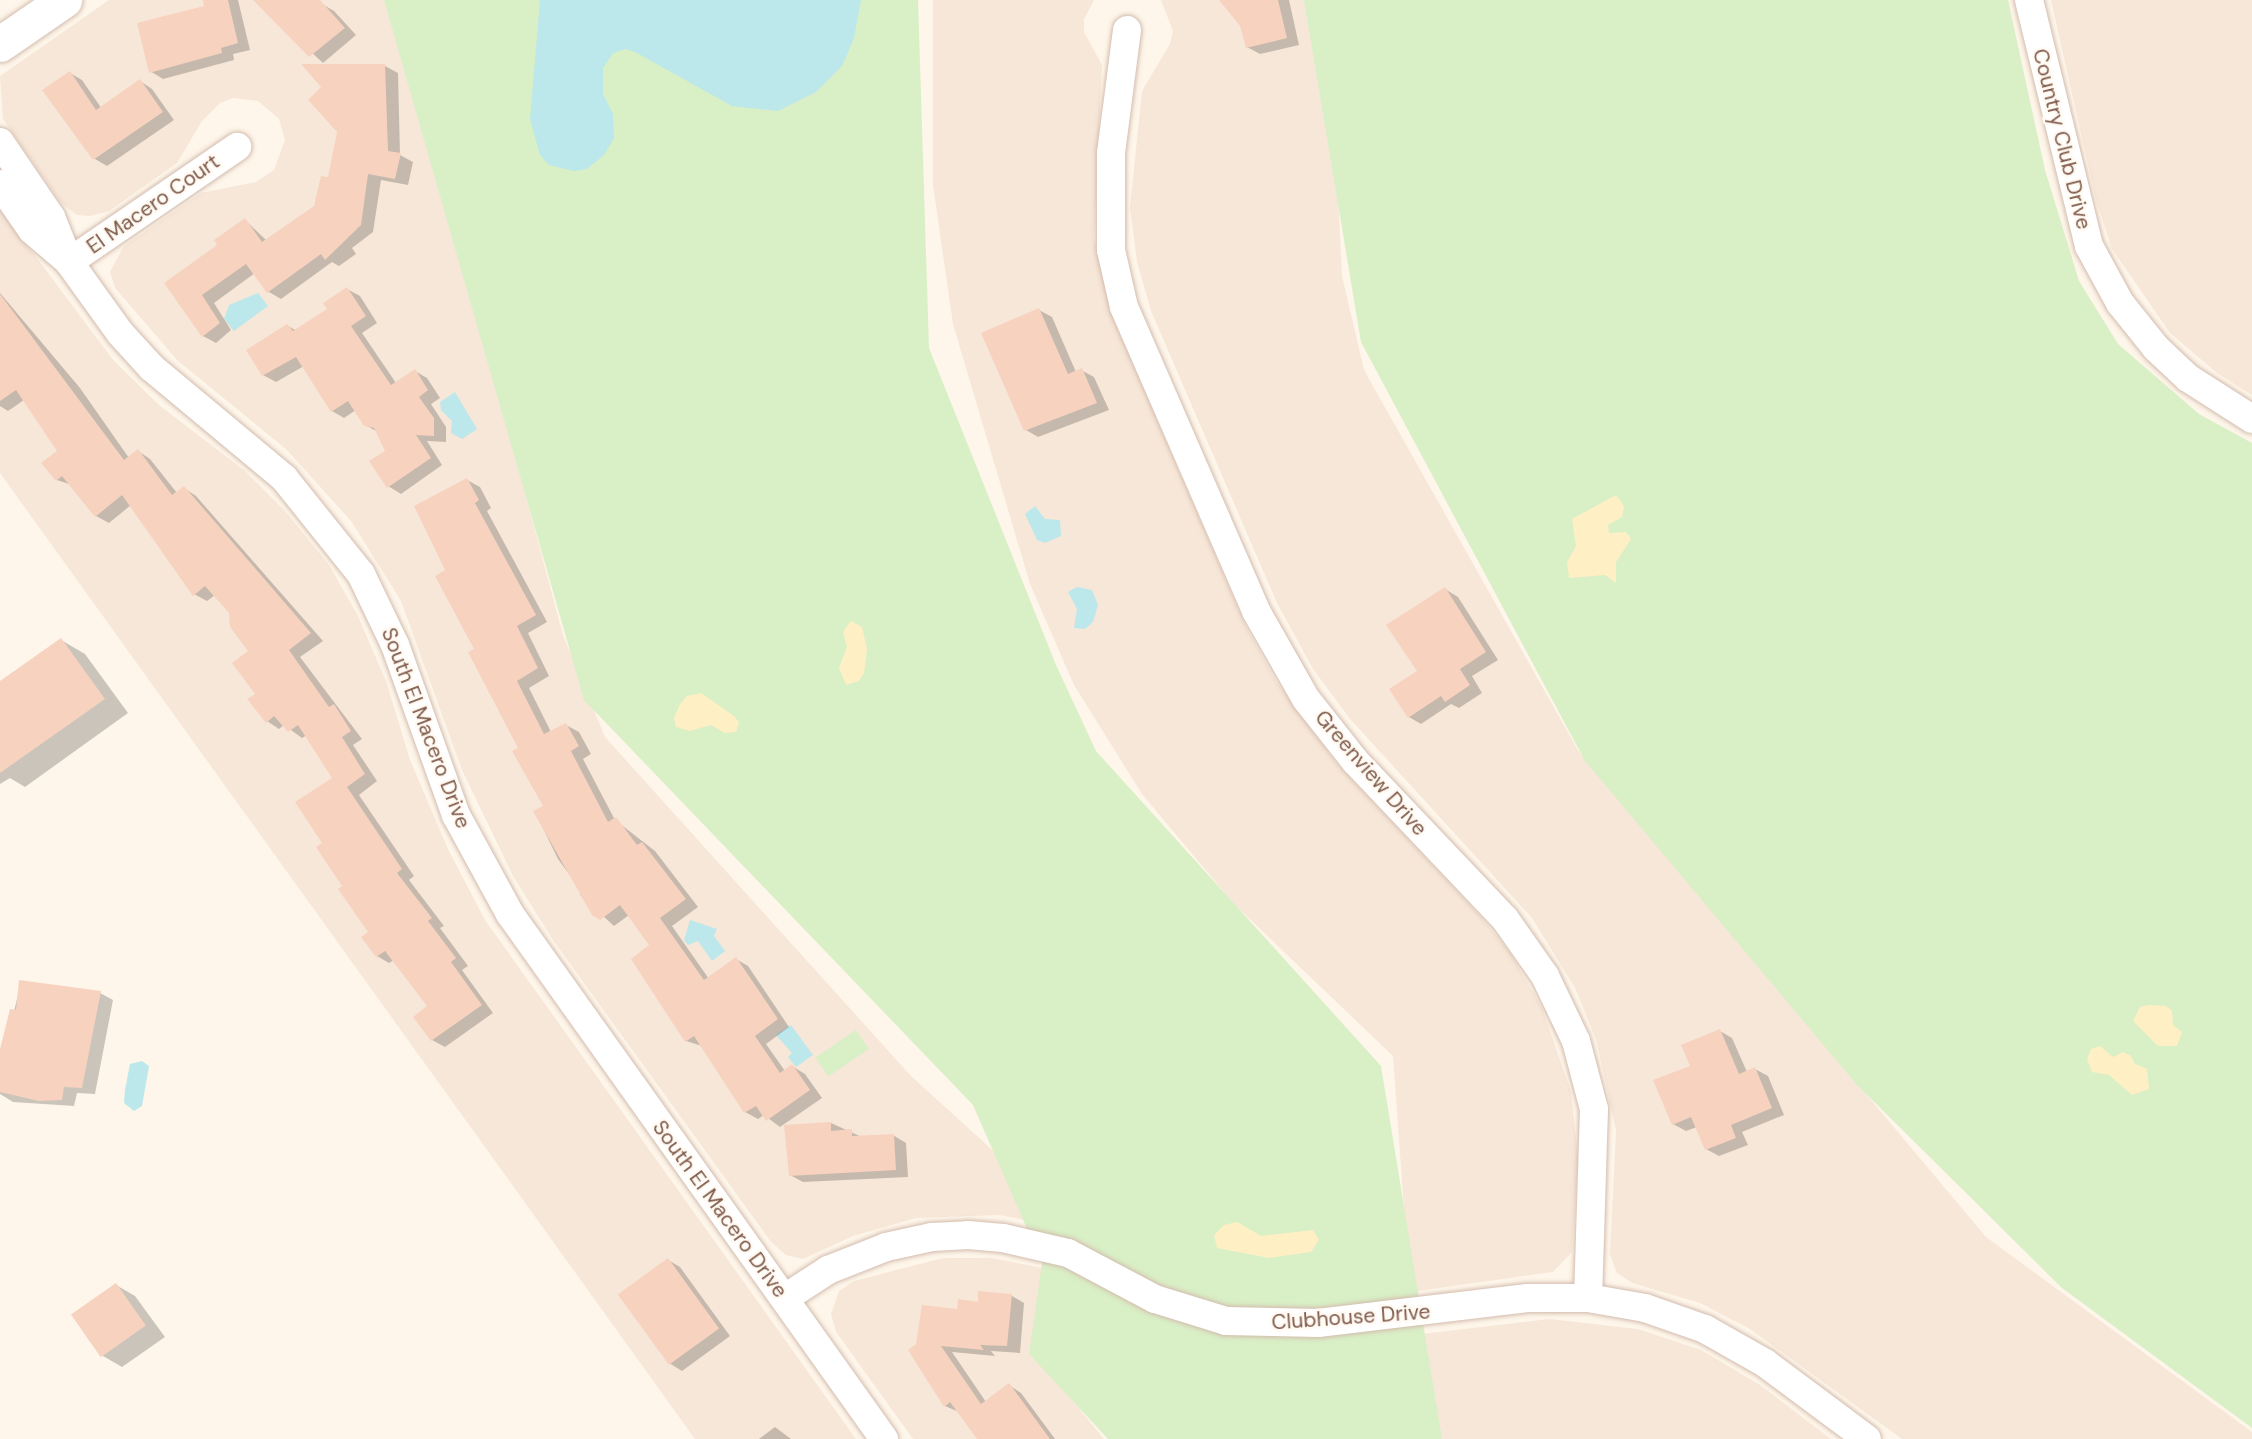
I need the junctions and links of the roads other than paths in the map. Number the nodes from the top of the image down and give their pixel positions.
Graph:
1 (64, 0) edge
2 (2029, 0) edge
3 (1127, 30) dead end
4 (0, 44) edge
5 (0, 142) edge
6 (237, 147) dead end
7 (0, 184) edge
8 (69, 262) junction
9 (2252, 419) edge
10 (785, 1298) junction
11 (1588, 1298) junction
12 (884, 1439) edge
13 (1867, 1439) edge

1 - 4 street
2 - 9 street, Country Club Drive
3 - 11 street, Greenview Drive
5 - 8 street, South El Macero Drive
6 - 8 street, El Macero Court
7 - 8 street, South El Macero Drive
8 - 10 street, South El Macero Drive
10 - 11 street, Clubhouse Drive
10 - 12 street, South El Macero Drive
11 - 13 street, Clubhouse Drive

